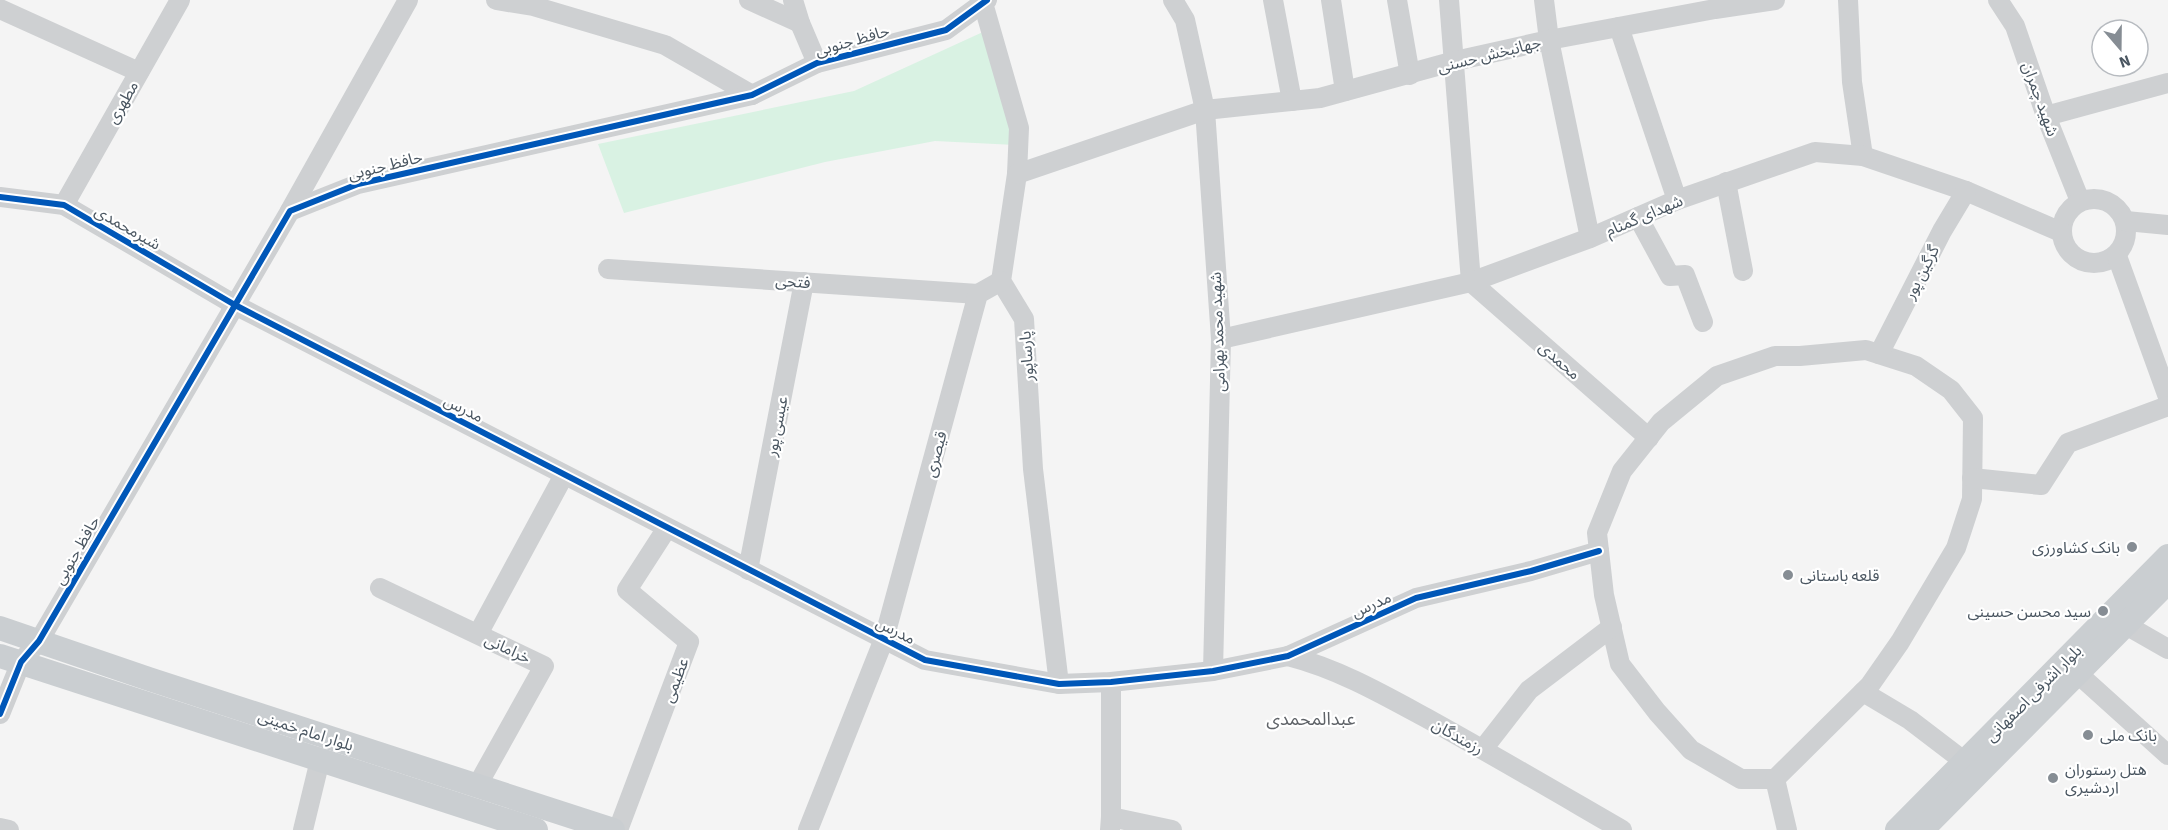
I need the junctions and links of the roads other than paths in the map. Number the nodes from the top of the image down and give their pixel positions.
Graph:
1 (180, 0) edge
2 (408, 0) edge
3 (496, 0) edge
4 (749, 0) edge
5 (794, 0) edge
6 (1173, 0) edge
7 (1273, 0) edge
8 (1331, 0) edge
9 (1397, 0) edge
10 (1449, 0) edge
11 (1544, 0) edge
12 (1774, 0) edge
13 (1848, 0) edge
14 (1998, 0) edge
15 (985, 1) edge
16 (1714, 4) edge
17 (0, 9) edge
18 (800, 23) junction
19 (1619, 27) junction
20 (1549, 40) junction
21 (1455, 61) junction
22 (817, 63) junction
23 (139, 72) junction
24 (1410, 75) junction
25 (2168, 83) edge
26 (1345, 91) junction
27 (752, 95) junction
28 (1292, 101) junction
29 (1205, 110) junction
30 (2046, 116) junction
31 (1863, 156) junction
32 (1017, 174) junction
33 (1726, 182) junction
34 (1965, 191) junction
35 (0, 197) edge
36 (1677, 200) junction
37 (2080, 201) junction
38 (64, 205) junction
39 (290, 211) junction
40 (1638, 218) junction
41 (2126, 221) junction
42 (2168, 225) edge
43 (2061, 232) junction
44 (1590, 238) junction
45 (2117, 256) junction
46 (608, 269) dead end
47 (1743, 271) dead end
48 (1001, 281) junction
49 (804, 282) junction
50 (1471, 282) junction
51 (978, 294) junction
52 (235, 305) junction
53 (1703, 322) dead end
54 (1221, 339) junction
55 (1879, 354) junction
56 (2168, 397) edge
57 (2168, 406) edge
58 (1648, 438) junction
59 (564, 475) junction
60 (1972, 478) junction
61 (668, 528) junction
62 (1599, 551) junction
63 (2168, 556) edge
64 (748, 570) junction
65 (2168, 582) edge
66 (380, 588) dead end
67 (2126, 625) junction
68 (1612, 627) junction
69 (0, 628) edge
70 (478, 634) junction
71 (884, 639) junction
72 (39, 641) junction
73 (2168, 649) edge
74 (1288, 656) junction
75 (11, 659) edge
76 (1213, 671) junction
77 (2077, 673) junction
78 (1111, 682) junction
79 (1059, 684) junction
80 (1863, 692) junction
81 (0, 714) edge
82 (1483, 749) junction
83 (2168, 756) edge
84 (320, 760) junction
85 (1965, 762) junction
86 (1775, 779) junction
87 (477, 786) junction
88 (1111, 824) edge
89 (0, 828) edge
90 (1926, 829) edge
91 (9, 830) edge
92 (303, 830) edge
93 (536, 830) edge
94 (613, 830) edge
95 (618, 830) edge
96 (808, 830) edge
97 (1172, 830) edge
98 (1622, 830) edge
99 (1787, 830) edge
100 (1897, 830) edge

1 - 23 street, مطهری
2 - 39 street
3 - 27 street
4 - 18 street
5 - 18 street
6 - 29 street, شهید محمد بهرامی
7 - 28 street
8 - 26 street
9 - 24 street
10 - 21 street
11 - 20 street
12 - 16 street, جهانبخش حسنی
13 - 31 street
14 - 30 street, شهید چمران
15 - 22 street, حافظ جنوبی
15 - 32 street
16 - 19 street, جهانبخش حسنی
17 - 23 street
18 - 22 street
19 - 20 street, جهانبخش حسنی
19 - 36 street
20 - 21 street, جهانبخش حسنی
20 - 44 street
21 - 24 street, جهانبخش حسنی
21 - 50 street
22 - 27 street, حافظ جنوبی
23 - 38 street, مطهری
24 - 26 street, جهانبخش حسنی
25 - 30 street
26 - 28 street, جهانبخش حسنی
27 - 39 street, حافظ جنوبی
28 - 29 street, جهانبخش حسنی
29 - 32 street, جهانبخش حسنی
29 - 54 street, شهید محمد بهرامی
30 - 37 street, شهید چمران
31 - 33 street, شهدای گمنام
31 - 34 street, شهدای گمنام
32 - 48 street
33 - 36 street, شهدای گمنام
33 - 47 street
34 - 43 street, شهدای گمنام
34 - 55 street, گرگین پور
35 - 38 street, شیرمحمدی
36 - 40 street, شهدای گمنام
37 - 41 street
37 - 43 street
38 - 52 street, شیرمحمدی
39 - 52 street, حافظ جنوبی
40 - 44 street, شهدای گمنام
40 - 53 street
41 - 42 street
41 - 45 street
43 - 45 street
44 - 50 street, شهدای گمنام
45 - 56 street
46 - 49 street, فتحی
48 - 51 street
48 - 79 street, پارساپور
49 - 51 street, فتحی
49 - 64 street, عیسی پور
50 - 54 street, شهدای گمنام
50 - 58 street, محمدی
51 - 71 street, قیصری
52 - 59 street, مدرس
52 - 72 street, حافظ جنوبی
54 - 76 street, شهید محمد بهرامی
55 - 58 street
55 - 60 street
57 - 60 street
58 - 62 street
59 - 61 street, مدرس
59 - 70 street
60 - 80 street
61 - 64 street, مدرس
61 - 95 street, عظیمی
62 - 68 street
62 - 74 street, مدرس
63 - 85 main road, بلوار اشرفی اصفهانی
64 - 71 street, مدرس
65 - 67 main road, بلوار اشرفی اصفهانی
66 - 70 street, خرامانی
67 - 73 street
67 - 77 main road, بلوار اشرفی اصفهانی
68 - 82 street
68 - 86 street
69 - 72 main road, بلوار امام خمینی
70 - 87 street, خرامانی
71 - 79 street, مدرس
71 - 96 street, قیصری
72 - 75 street, حافظ جنوبی
72 - 87 main road, بلوار امام خمینی
74 - 76 street, مدرس
74 - 82 street, رزمندگان
75 - 81 street, حافظ جنوبی
75 - 84 main road, بلوار امام خمینی
76 - 78 street, مدرس
77 - 83 street
77 - 90 main road, بلوار اشرفی اصفهانی
78 - 79 street, مدرس
78 - 88 street
80 - 85 street
80 - 86 street
82 - 98 street, رزمندگان
84 - 92 street
84 - 93 main road, بلوار امام خمینی
85 - 100 main road, بلوار اشرفی اصفهانی
86 - 99 street
87 - 94 main road, بلوار امام خمینی
88 - 97 street
89 - 91 street

